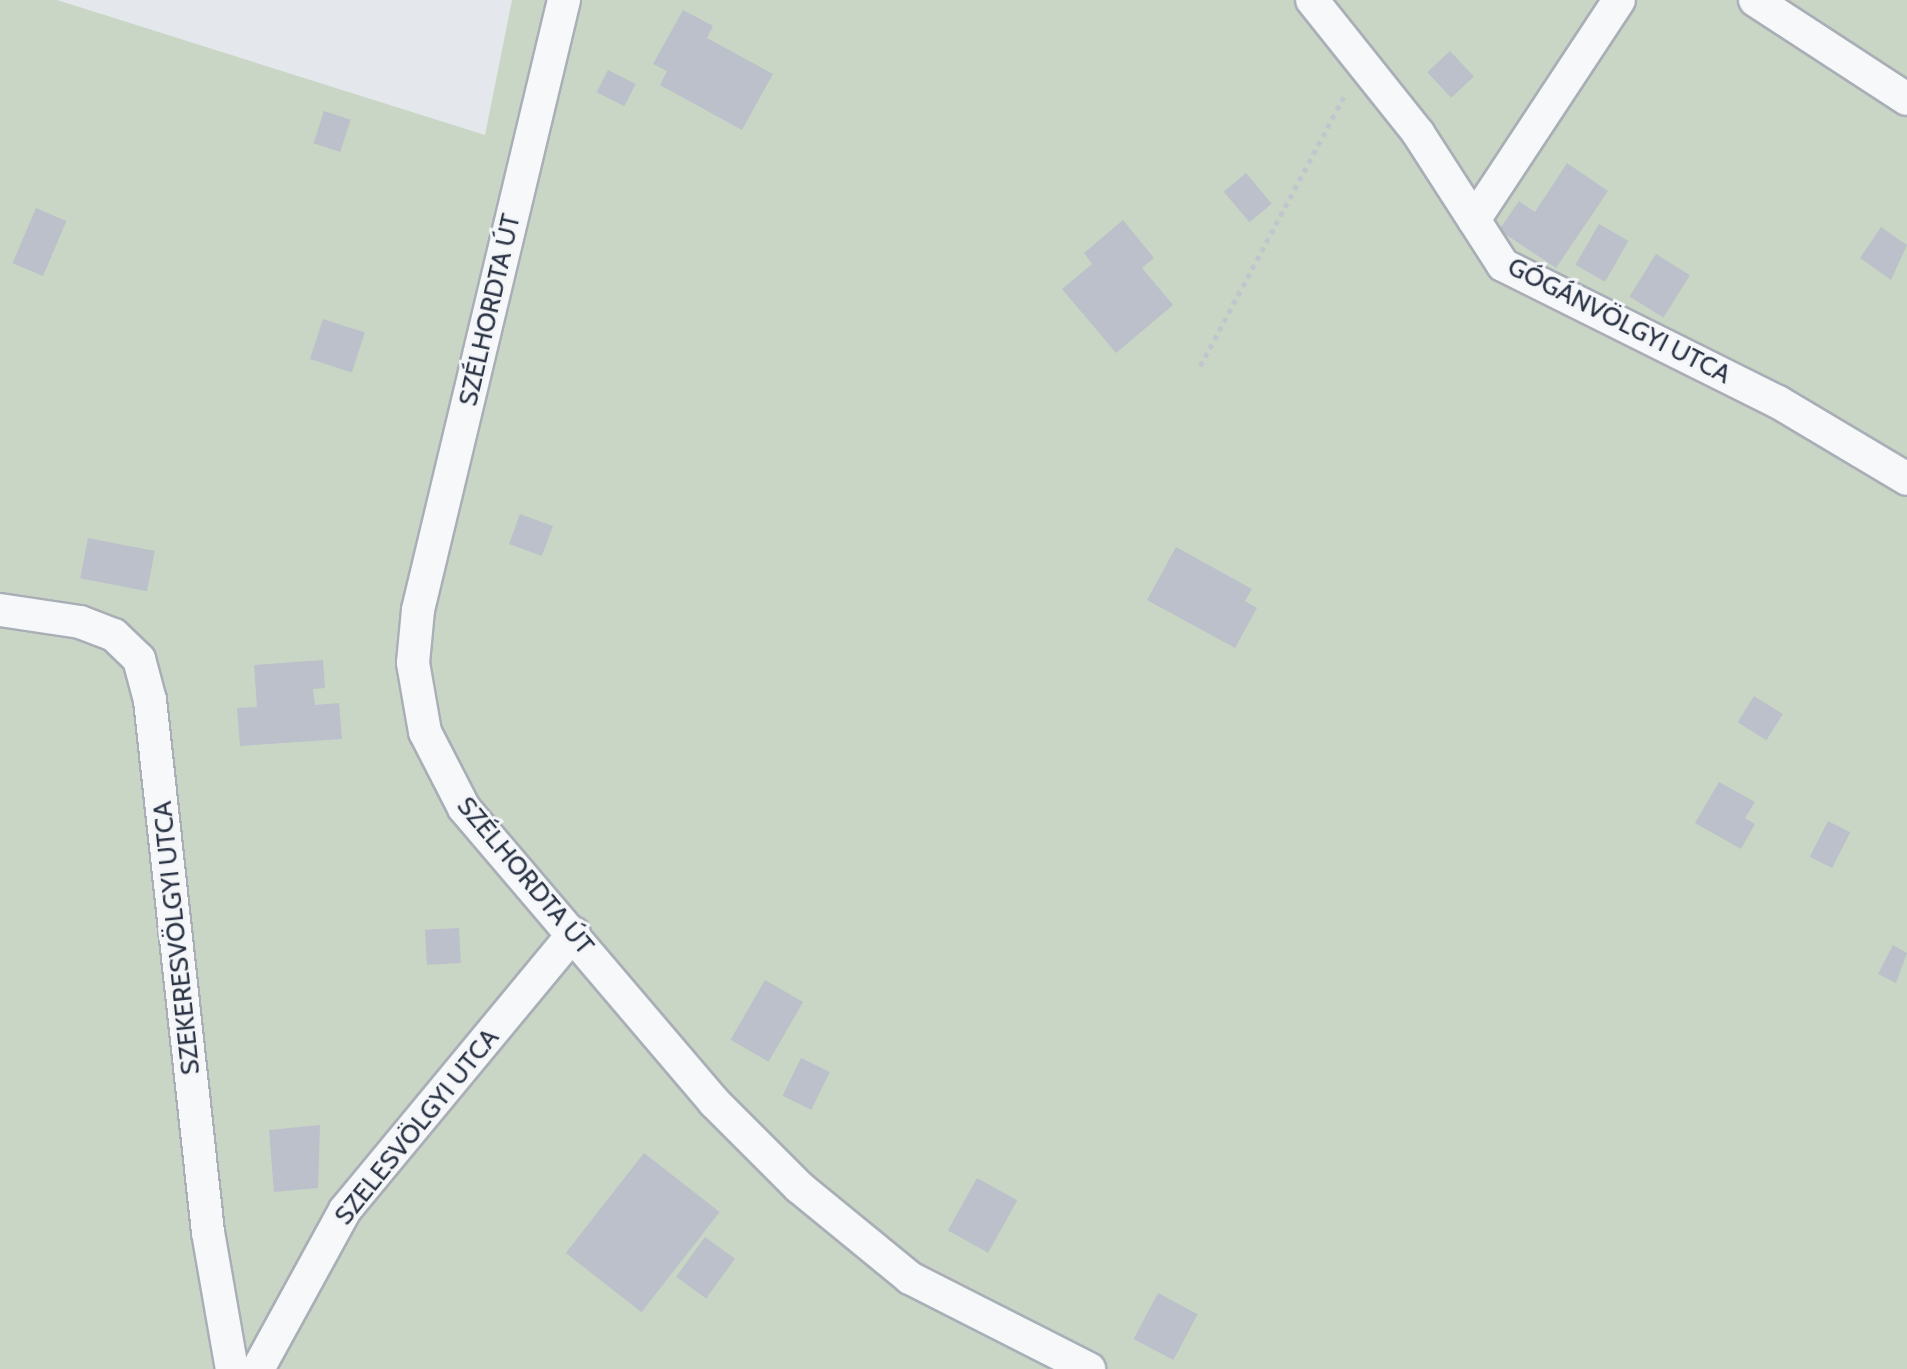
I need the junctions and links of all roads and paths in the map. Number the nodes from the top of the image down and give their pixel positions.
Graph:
1 (564, 0) edge
2 (1312, 0) edge
3 (1619, 0) edge
4 (1755, 0) edge
5 (1365, 62) junction
6 (1907, 99) edge
7 (1474, 220) junction
8 (1200, 366) dead end
9 (1907, 479) edge
10 (0, 610) edge
11 (574, 933) junction
12 (232, 1369) edge
13 (258, 1369) edge
14 (1089, 1369) edge

1 - 11 street, SZÉLHORDTA ÚT
2 - 5 street, GÓGÁNVÖLGYI UTCA
3 - 7 street
4 - 6 street
5 - 7 street, GÓGÁNVÖLGYI UTCA
5 - 8 path
7 - 9 street, GÓGÁNVÖLGYI UTCA
10 - 12 street, SZEKERESVÖLGYI UTCA
11 - 13 street, SZELESVÖLGYI UTCA
11 - 14 street, SZÉLHORDTA ÚT

